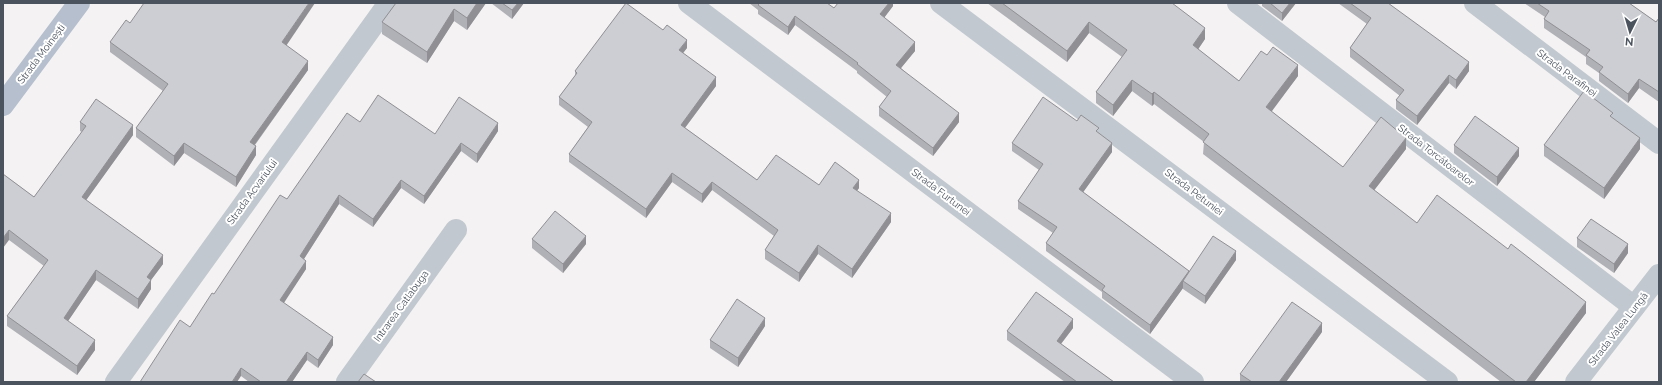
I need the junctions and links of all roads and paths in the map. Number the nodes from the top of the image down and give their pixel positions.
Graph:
1 (79, 3) edge
2 (389, 3) edge
3 (689, 3) edge
4 (941, 3) edge
5 (1238, 3) edge
6 (1475, 3) edge
7 (3, 105) edge
8 (1659, 143) edge
9 (456, 230) dead end
10 (1659, 275) edge
11 (1634, 308) junction
12 (116, 382) edge
13 (347, 382) edge
14 (1193, 382) edge
15 (1447, 382) edge
16 (1576, 382) edge

1 - 7 main road, Strada Moinești
2 - 12 street, Strada Acvariului
3 - 14 street, Strada Furtunei
4 - 15 street, Strada Petuniei
5 - 11 street, Strada Torcătoarelor
6 - 8 street, Strada Parafinei
9 - 13 street, Intrarea Catlabuga
10 - 11 street, Strada Valea Lungă
11 - 16 street, Strada Valea Lungă

